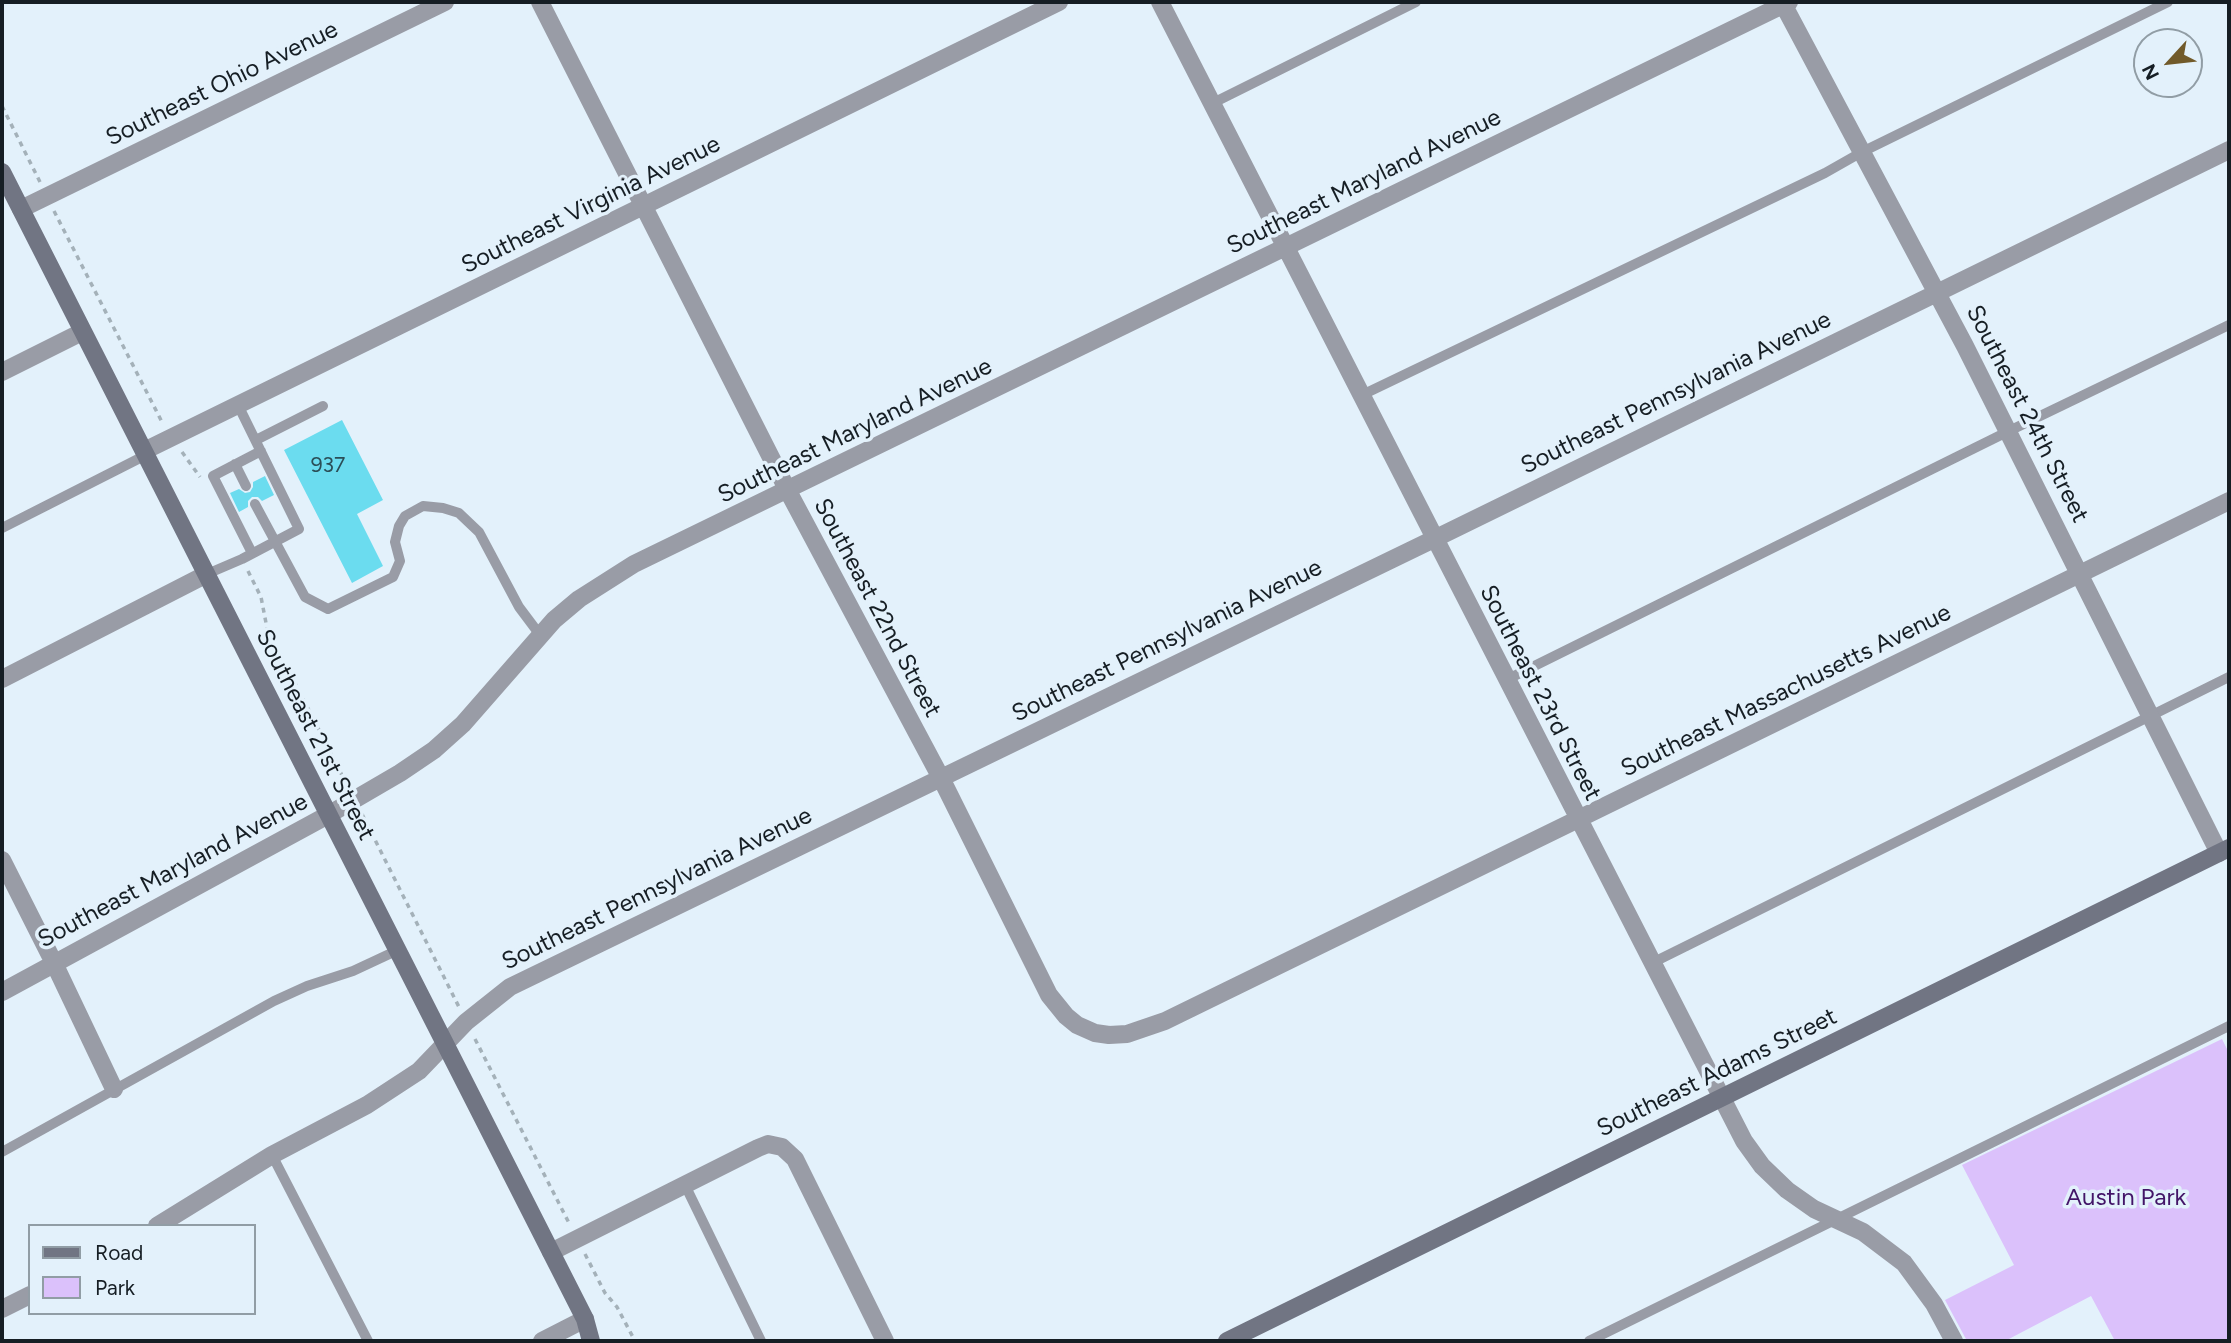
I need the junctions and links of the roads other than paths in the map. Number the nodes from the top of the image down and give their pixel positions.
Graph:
1 (445, 2) edge
2 (540, 2) edge
3 (1059, 2) edge
4 (1160, 2) edge
5 (1416, 2) edge
6 (2168, 2) edge
7 (1785, 3) edge
8 (1213, 103) junction
9 (2229, 150) edge
10 (1862, 152) junction
11 (2, 172) edge
12 (643, 206) junction
13 (21, 209) junction
14 (1287, 247) junction
15 (1937, 292) junction
16 (2229, 325) edge
17 (82, 332) junction
18 (2, 372) edge
19 (1362, 395) junction
20 (238, 405) junction
21 (323, 406) dead end
22 (2009, 431) junction
23 (256, 440) junction
24 (261, 451) junction
25 (145, 453) junction
26 (236, 464) junction
27 (246, 486) dead end
28 (788, 491) junction
29 (2229, 501) edge
30 (255, 504) dead end
31 (2, 528) edge
32 (1434, 539) junction
33 (274, 541) junction
34 (252, 553) junction
35 (207, 573) junction
36 (2081, 574) junction
37 (540, 635) junction
38 (2229, 677) edge
39 (2, 679) edge
40 (1506, 680) junction
41 (2151, 715) junction
42 (941, 778) junction
43 (328, 815) junction
44 (1578, 820) junction
45 (2224, 851) edge
46 (2, 860) edge
47 (398, 950) junction
48 (54, 963) junction
49 (1652, 963) junction
50 (2, 992) edge
51 (2229, 1026) edge
52 (1095, 1033) joint
53 (445, 1044) junction
54 (114, 1089) junction
55 (1721, 1099) junction
56 (2, 1152) edge
57 (272, 1155) junction
58 (685, 1185) junction
59 (1838, 1220) junction
60 (160, 1224) edge
61 (551, 1252) junction
62 (28, 1295) edge
63 (2, 1309) edge
64 (585, 1319) junction
65 (1950, 1340) edge
66 (368, 1341) edge
67 (542, 1341) edge
68 (591, 1341) edge
69 (605, 1341) edge
70 (761, 1341) edge
71 (885, 1341) edge
72 (1227, 1341) edge
73 (1589, 1341) edge

1 - 13 street, Southeast Ohio Avenue
2 - 12 street, Southeast 22nd Street
3 - 12 street, Southeast Virginia Avenue
4 - 8 street, Southeast 23rd Street
5 - 8 lane
6 - 10 lane
7 - 10 street, Southeast 24th Street
7 - 14 street, Southeast Maryland Avenue
8 - 14 street, Southeast 23rd Street
9 - 15 street, Southeast Pennsylvania Avenue
10 - 15 street, Southeast 24th Street
10 - 19 lane
11 - 13 main road, Southeast 21st Street
12 - 20 street, Southeast Virginia Avenue
12 - 28 street, Southeast 22nd Street
13 - 17 main road, Southeast 21st Street
14 - 19 street, Southeast 23rd Street
14 - 28 street, Southeast Maryland Avenue
15 - 22 street, Southeast 24th Street
15 - 32 street, Southeast Pennsylvania Avenue
16 - 22 lane
17 - 18 street
17 - 25 main road, Southeast 21st Street
19 - 32 street, Southeast 23rd Street
20 - 23 lane
20 - 25 street, Southeast Virginia Avenue
21 - 23 lane
22 - 36 street, Southeast 24th Street
22 - 40 lane
23 - 24 lane
24 - 26 lane
24 - 33 lane
25 - 31 lane
25 - 35 main road, Southeast 21st Street
26 - 27 lane
26 - 34 lane
28 - 37 street, Southeast Maryland Avenue
28 - 42 street, Southeast 22nd Street
29 - 36 street, Southeast Massachusetts Avenue
30 - 33 lane
32 - 40 street, Southeast 23rd Street
32 - 42 street, Southeast Pennsylvania Avenue
33 - 34 lane
33 - 37 lane
34 - 35 lane
35 - 39 street
35 - 43 main road, Southeast 21st Street
36 - 41 street, Southeast 24th Street
36 - 44 street, Southeast Massachusetts Avenue
37 - 43 street, Southeast Maryland Avenue
38 - 41 lane
40 - 44 street, Southeast 23rd Street
41 - 45 street, Southeast 24th Street
41 - 49 lane
42 - 52 street, Southeast 22nd Street
42 - 53 street, Southeast Pennsylvania Avenue
43 - 47 main road, Southeast 21st Street
43 - 48 street, Southeast Maryland Avenue
44 - 49 street, Southeast 23rd Street
44 - 52 street, Southeast Massachusetts Avenue
45 - 55 main road, Southeast Adams Street
46 - 48 street
47 - 53 main road, Southeast 21st Street
47 - 54 lane
48 - 50 street, Southeast Maryland Avenue
48 - 54 street
49 - 55 street, Southeast 23rd Street
51 - 59 lane
53 - 57 street, Southeast Pennsylvania Avenue
53 - 61 main road, Southeast 21st Street
54 - 56 lane
55 - 59 street, Southeast 23rd Street
55 - 72 main road, Southeast Adams Street
57 - 60 street, Southeast Pennsylvania Avenue
57 - 66 lane
58 - 61 street
58 - 70 lane
58 - 71 street
59 - 65 street, Southeast 23rd Street
59 - 73 lane
61 - 64 main road, Southeast 21st Street
62 - 63 street
64 - 67 street
64 - 68 main road, Southeast 21st Street
64 - 69 main road, Southeast 21st Street

